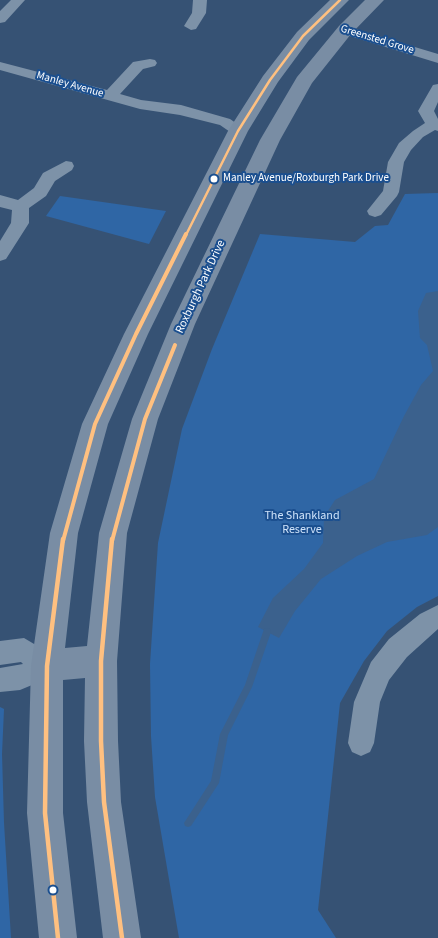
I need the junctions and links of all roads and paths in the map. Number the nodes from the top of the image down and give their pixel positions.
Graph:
1 (18, 0) edge
2 (200, 0) edge
3 (340, 0) edge
4 (375, 0) edge
5 (0, 19) edge
6 (317, 22) junction
7 (191, 26) dead end
8 (345, 30) junction
9 (438, 59) edge
10 (150, 63) dead end
11 (0, 66) edge
12 (438, 88) edge
13 (110, 96) junction
14 (436, 125) edge
15 (232, 130) junction
16 (270, 140) junction
17 (66, 166) dead end
18 (0, 201) edge
19 (21, 206) junction
20 (375, 211) dead end
21 (0, 255) edge
22 (438, 617) edge
23 (0, 653) edge
24 (101, 662) junction
25 (23, 668) edge
26 (361, 743) dead end
27 (58, 938) edge
28 (122, 938) edge

1 - 5 street
2 - 7 street
3 - 6 street
4 - 8 street, Roxburgh Park Drive
6 - 8 street, Greensted Grove
6 - 15 street
8 - 9 street, Greensted Grove
8 - 16 street, Roxburgh Park Drive
10 - 13 street
11 - 13 street, Manley Avenue
12 - 14 street
13 - 15 street, Manley Avenue
14 - 20 street
15 - 16 street, Manley Avenue
15 - 25 street
16 - 24 street, Roxburgh Park Drive
17 - 19 street
18 - 19 street
19 - 21 street
22 - 26 street
23 - 25 street
24 - 25 street
24 - 28 street, Roxburgh Park Drive
25 - 27 street

